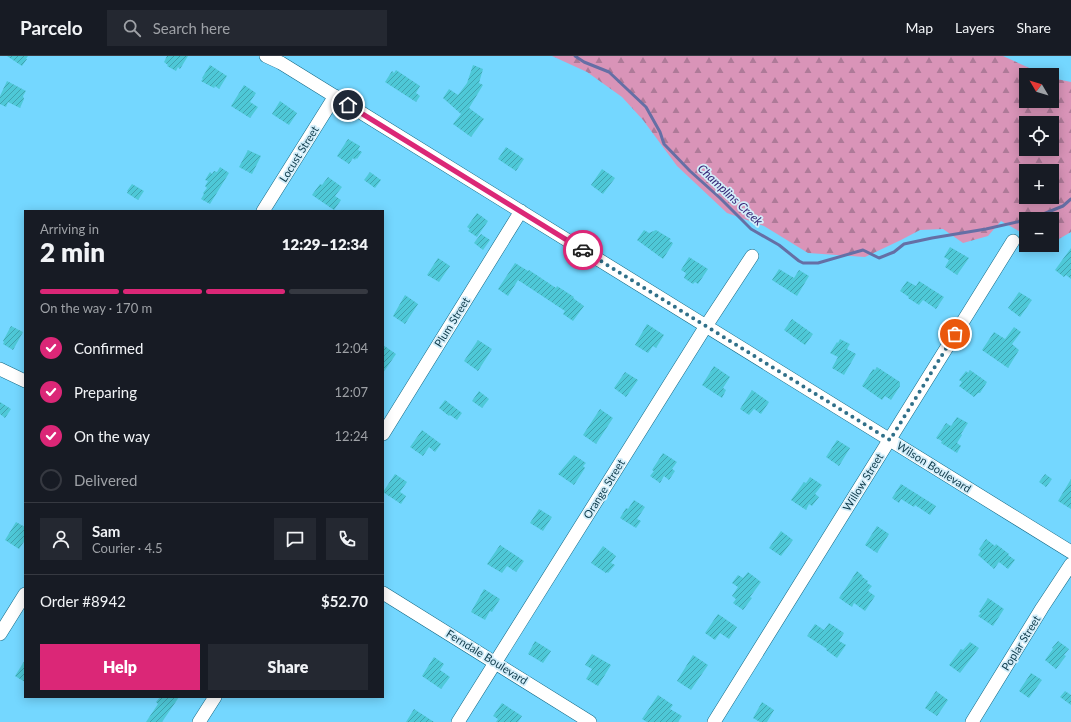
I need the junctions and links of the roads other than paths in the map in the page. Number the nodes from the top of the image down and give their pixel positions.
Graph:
1 (266, 56) edge
2 (335, 96) junction
3 (264, 210) edge
4 (521, 211) junction
5 (1013, 241) dead end
6 (752, 256) dead end
7 (706, 326) junction
8 (0, 369) edge
9 (24, 381) edge
10 (384, 432) edge
11 (890, 440) junction
12 (1071, 552) edge
13 (1071, 564) edge
14 (384, 594) edge
15 (24, 596) edge
16 (0, 634) edge
17 (496, 663) junction
18 (214, 698) edge
19 (199, 722) edge
20 (458, 722) edge
21 (590, 722) edge
22 (714, 722) edge
23 (972, 722) edge

1 - 2 street, Wilson Boulevard
2 - 3 street, Locust Street
2 - 4 street, Wilson Boulevard
4 - 7 street, Wilson Boulevard
4 - 10 street, Plum Street
5 - 11 street, Willow Street
6 - 7 street, Orange Street
7 - 11 street, Wilson Boulevard
7 - 17 street, Orange Street
8 - 9 street
11 - 12 street, Wilson Boulevard
11 - 22 street, Willow Street
13 - 23 street, Poplar Street
14 - 17 street, Ferndale Boulevard
15 - 16 street
17 - 20 street, Orange Street
17 - 21 street, Ferndale Boulevard
18 - 19 street

